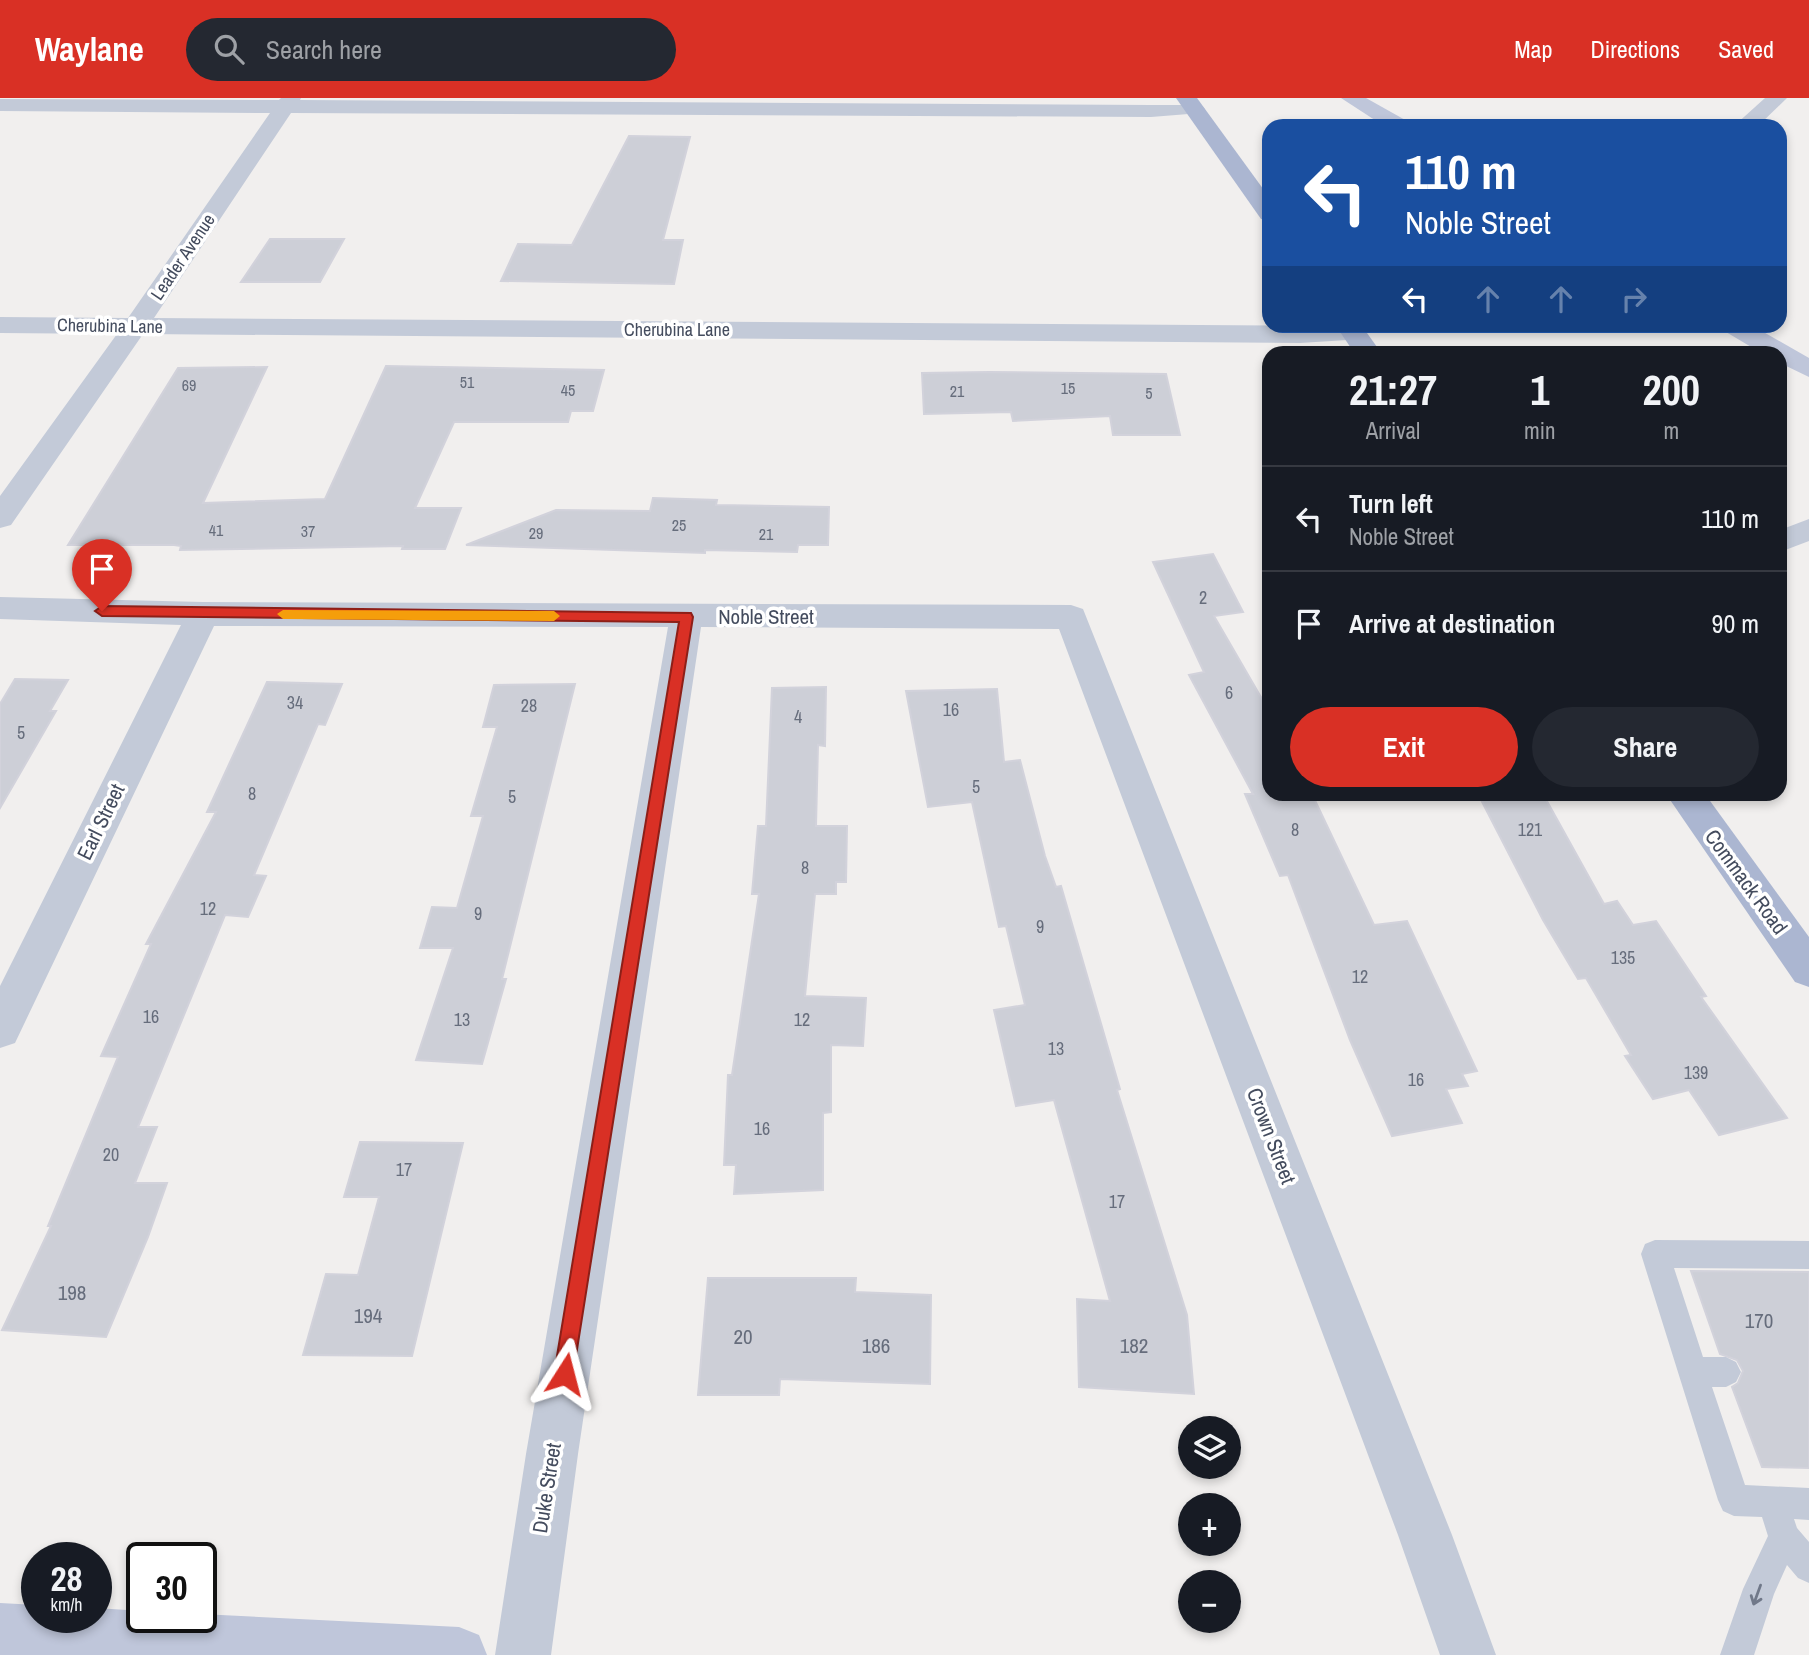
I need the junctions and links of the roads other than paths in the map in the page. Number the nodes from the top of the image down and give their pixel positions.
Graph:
1 (1351, 98) edge
2 (1777, 98) edge
3 (288, 102) edge
4 (0, 104) edge
5 (1190, 104) edge
6 (1387, 119) edge
7 (1753, 119) edge
8 (1262, 204) edge
9 (0, 325) edge
10 (135, 327) junction
11 (1747, 333) edge
12 (1357, 337) edge
13 (1769, 346) edge
14 (1787, 356) edge
15 (1809, 369) edge
16 (0, 518) edge
17 (1809, 528) edge
18 (1787, 539) edge
19 (0, 608) edge
20 (203, 614) junction
21 (686, 617) junction
22 (1071, 617) joint
23 (1690, 801) edge
24 (1795, 931) edge
25 (1809, 969) edge
26 (0, 1029) edge
27 (1809, 1255) edge
28 (1693, 1372) junction
29 (1726, 1372) dead end
30 (1773, 1502) junction
31 (1809, 1504) edge
32 (1784, 1537) junction
33 (1809, 1567) edge
34 (0, 1631) edge
35 (459, 1655) edge
36 (523, 1655) edge
37 (1468, 1655) edge
38 (1737, 1655) edge

1 - 6 main road
2 - 7 street
3 - 4 street
3 - 5 street
3 - 10 street, Leader Avenue
5 - 8 main road
9 - 10 street, Cherubina Lane
10 - 12 street, Cherubina Lane
10 - 16 street, Leader Avenue
11 - 13 main road
14 - 15 main road
17 - 18 street
19 - 20 street, Noble Street
20 - 21 street, Noble Street
20 - 26 street, Earl Street
21 - 22 street, Noble Street
21 - 36 street, Duke Street
22 - 37 street, Crown Street
23 - 24 main road, Commack Road
24 - 25 main road, Commack Road
27 - 28 lane
28 - 29 lane
28 - 30 lane
30 - 31 lane
30 - 32 lane
32 - 33 lane
32 -> 38 lane
34 - 35 main road

